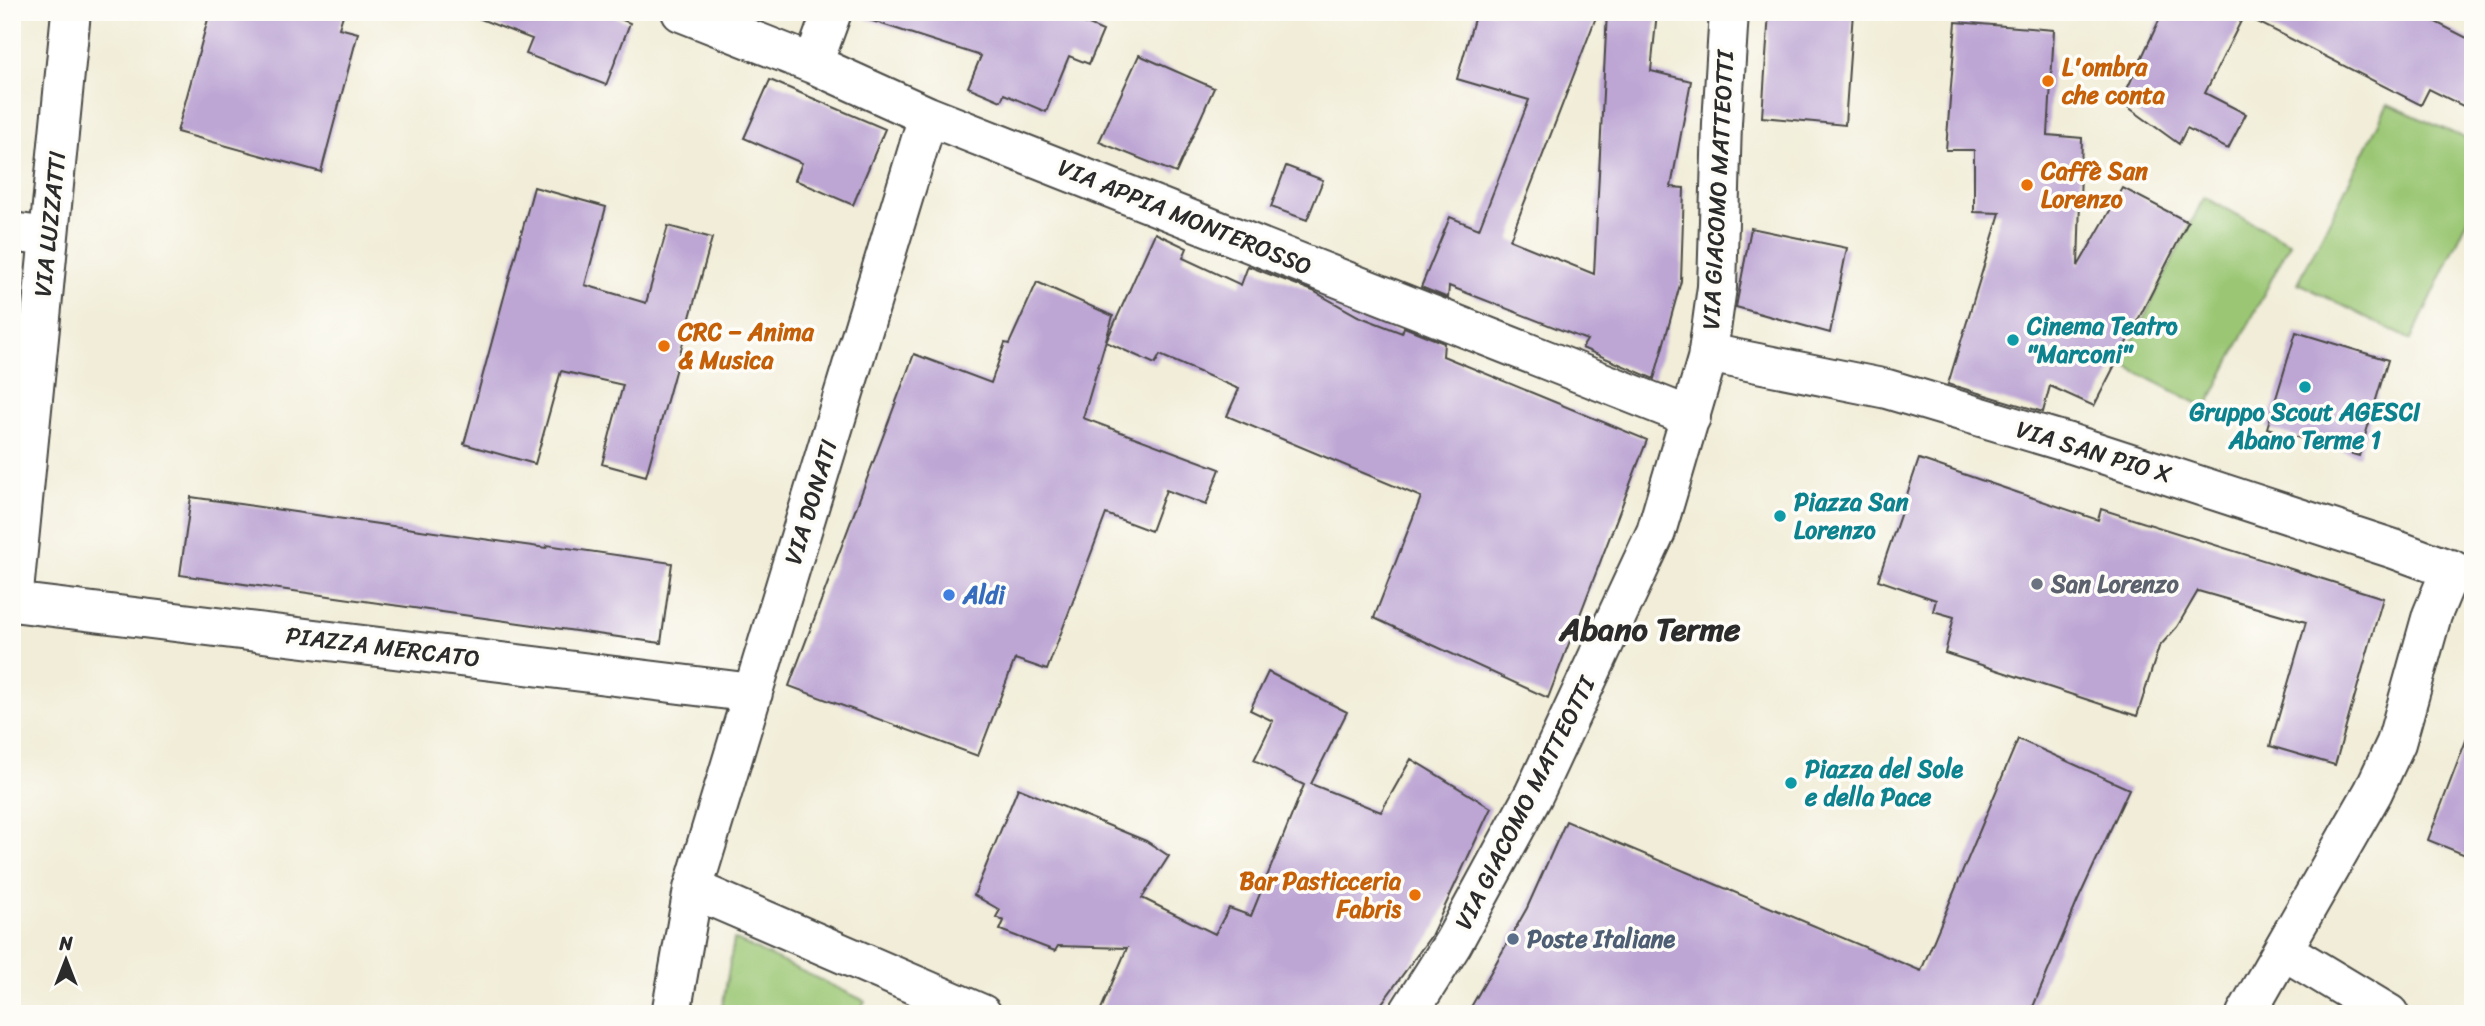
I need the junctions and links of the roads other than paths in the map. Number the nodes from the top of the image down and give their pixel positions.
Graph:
1 (71, 12) edge
2 (681, 12) edge
3 (832, 12) edge
4 (1729, 12) edge
5 (813, 64) junction
6 (928, 116) junction
7 (30, 234) edge
8 (1708, 353) junction
9 (1690, 417) junction
10 (2462, 574) edge
11 (13, 602) edge
12 (753, 693) junction
13 (693, 889) junction
14 (2283, 950) junction
15 (671, 1014) edge
16 (982, 1014) edge
17 (1408, 1014) edge
18 (2246, 1014) edge
19 (2389, 1014) edge

1 - 7 street, VIA LUZZATTI
2 - 5 street, VIA APPIA MONTEROSSO
3 - 5 street
4 - 8 street, VIA GIACOMO MATTEOTTI
5 - 6 street, VIA APPIA MONTEROSSO
6 - 9 street, VIA APPIA MONTEROSSO
6 - 12 street, VIA DONATI
7 - 11 street, VIA LUZZATTI
8 - 9 street, VIA GIACOMO MATTEOTTI
8 - 10 street, VIA SAN PIO X
9 - 17 street, VIA GIACOMO MATTEOTTI
10 - 14 street
11 - 12 street, PIAZZA MERCATO
12 - 13 street, VIA DONATI
13 - 15 street
13 - 16 street
14 - 18 street
14 - 19 street

